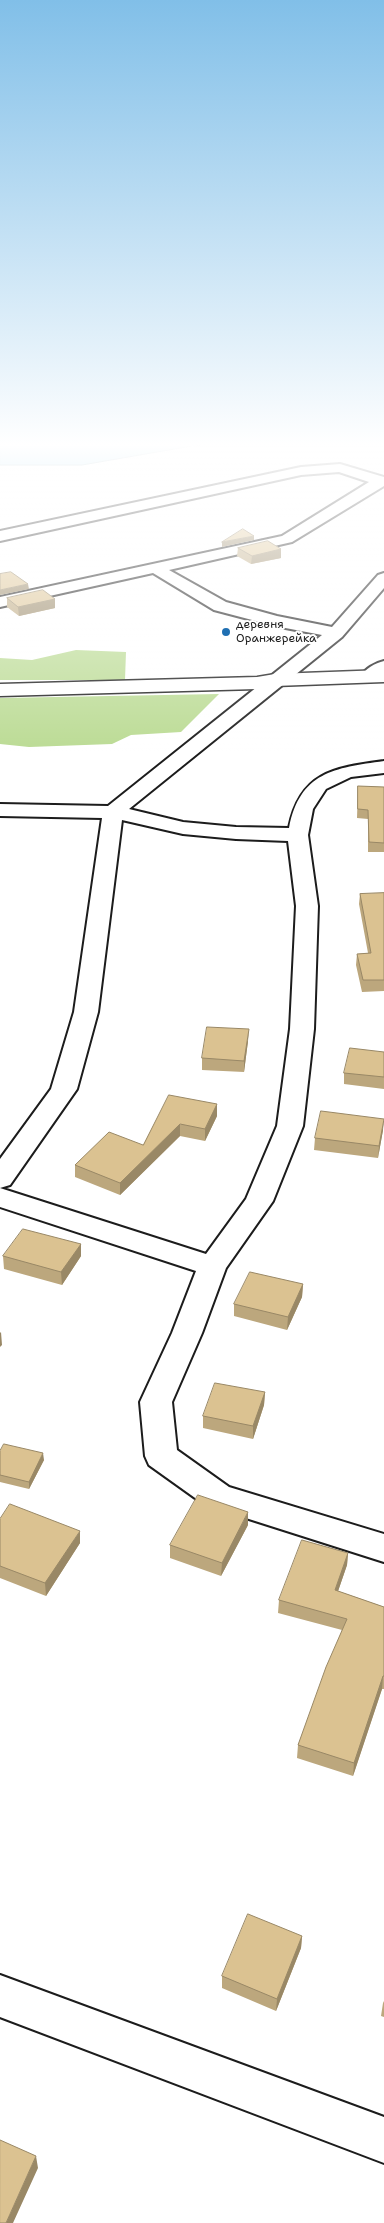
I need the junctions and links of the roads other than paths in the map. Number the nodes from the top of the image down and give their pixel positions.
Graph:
1 (258, 546) edge
2 (157, 569) junction
3 (384, 578) edge
4 (0, 602) edge
5 (336, 633) junction
6 (384, 666) edge
7 (376, 677) edge
8 (275, 680) junction
9 (0, 690) edge
10 (384, 767) edge
11 (0, 810) edge
12 (113, 812) junction
13 (298, 835) junction
14 (0, 1179) edge
15 (0, 1197) edge
16 (212, 1266) junction
17 (384, 1548) edge
18 (0, 1996) edge
19 (384, 2140) edge

1 - 2 street
2 - 4 street
2 - 5 street
3 - 5 street
5 - 8 street
6 - 7 street
7 - 8 street
8 - 9 street
8 - 12 street
10 - 13 street
11 - 12 street
12 - 13 street
12 - 14 street
13 - 16 street
15 - 16 street
16 - 17 street
18 - 19 street

